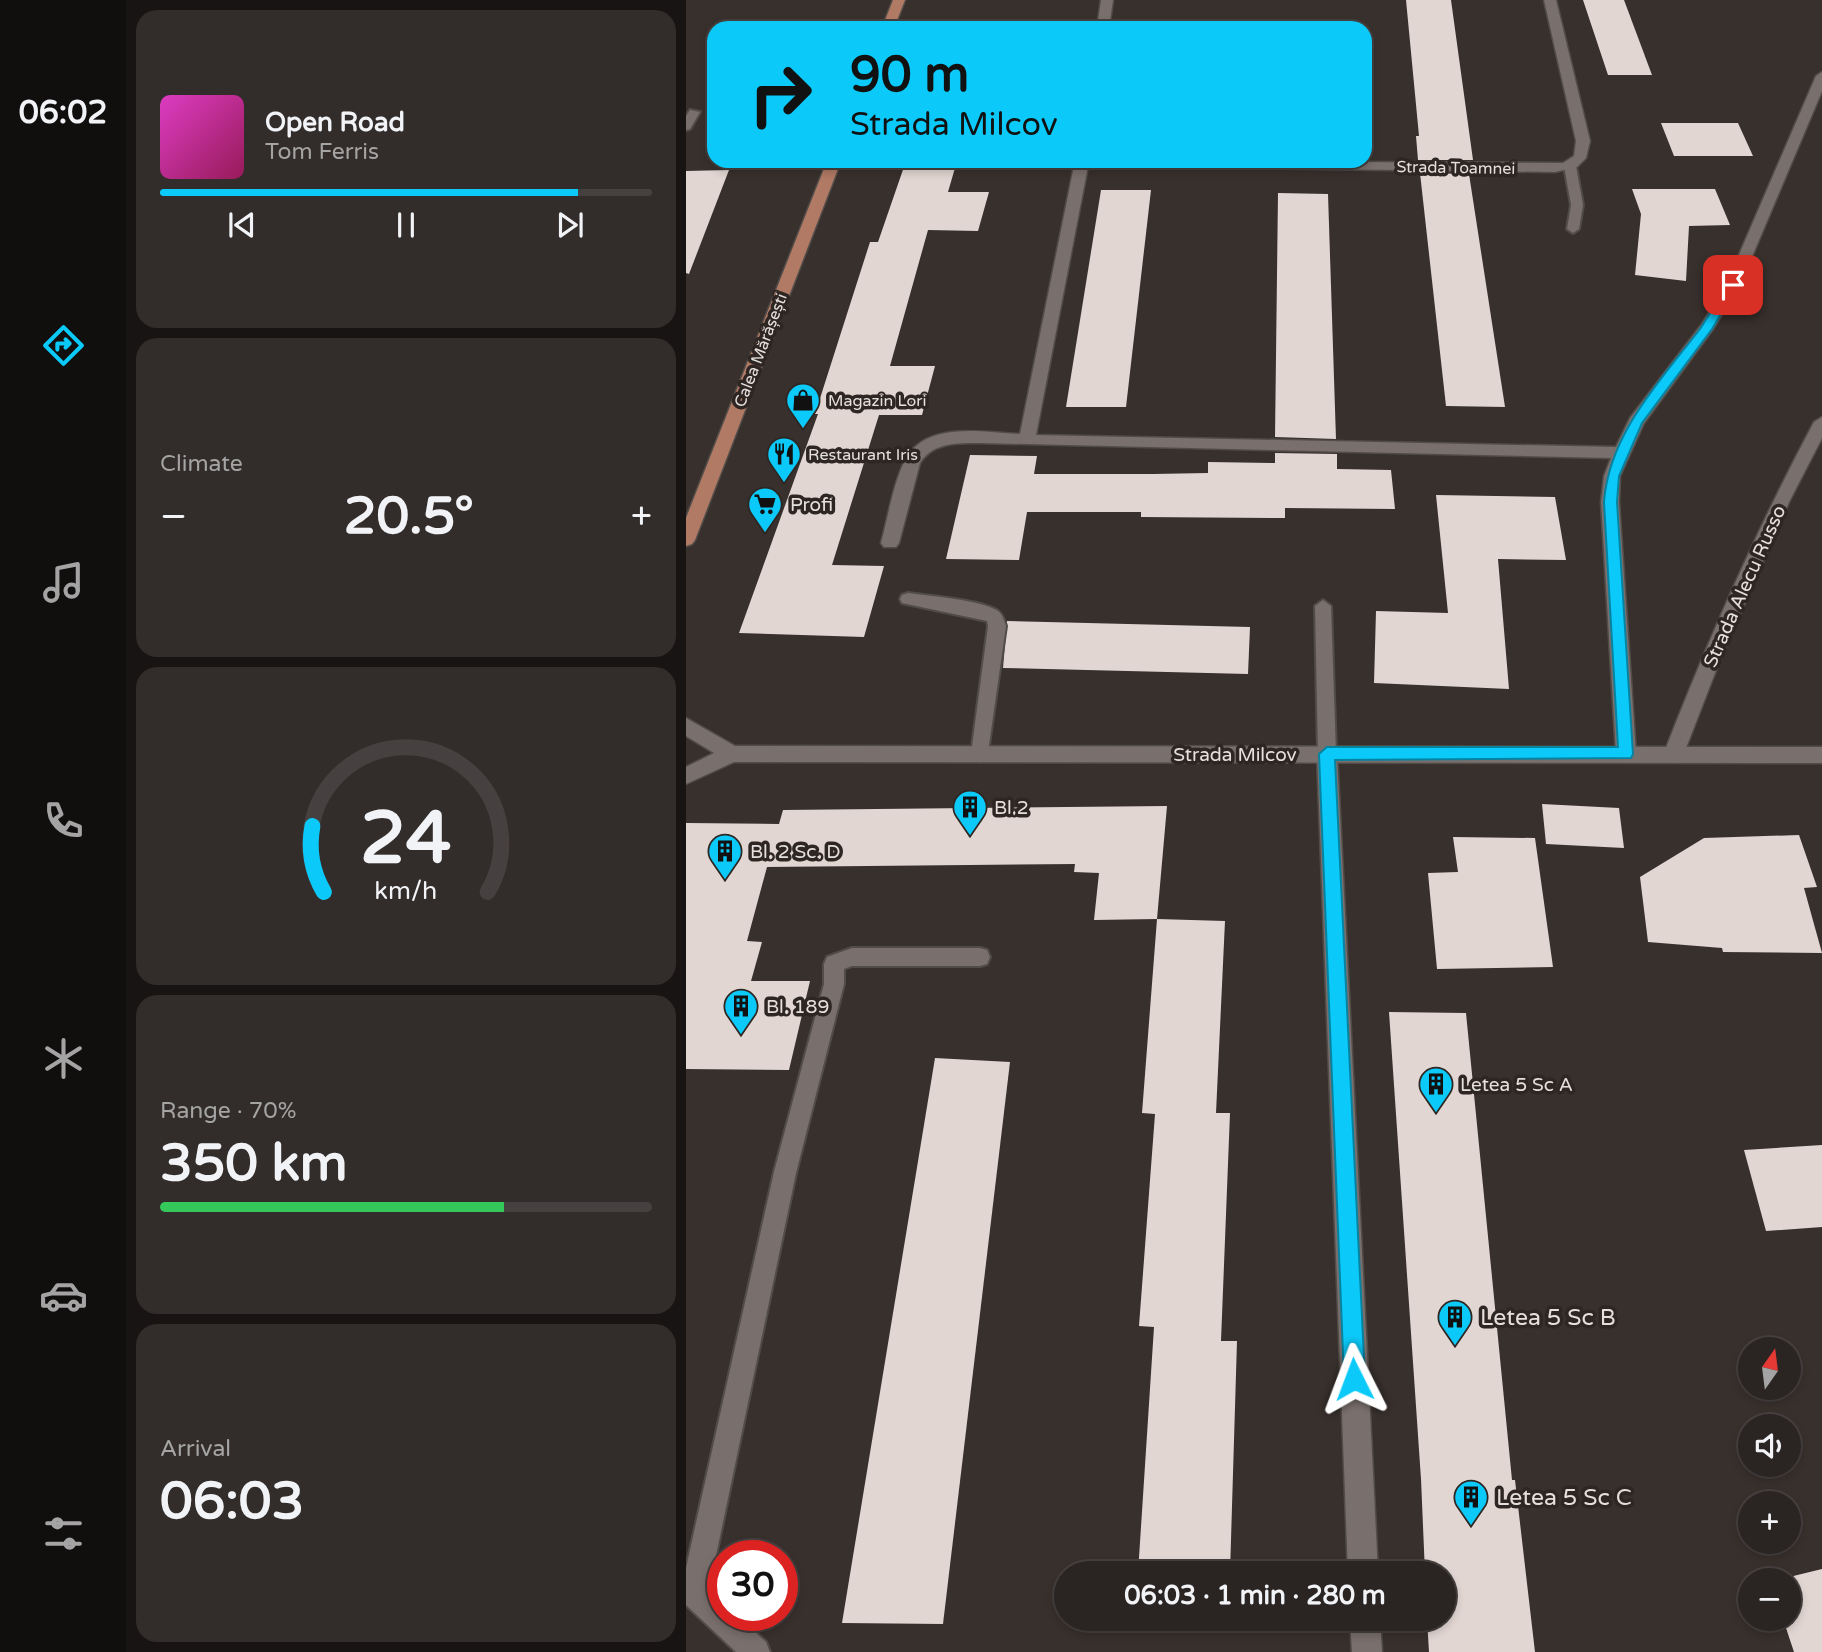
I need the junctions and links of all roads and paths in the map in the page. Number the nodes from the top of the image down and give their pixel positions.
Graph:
1 (899, 0) edge
2 (1107, 0) edge
3 (1549, 0) edge
4 (891, 21) edge
5 (1104, 21) edge
6 (1822, 76) edge
7 (694, 112) dead end
8 (686, 127) edge
9 (1372, 166) edge
10 (1570, 166) junction
11 (831, 168) edge
12 (1081, 168) edge
13 (1573, 229) dead end
14 (1822, 422) edge
15 (1027, 440) junction
16 (1620, 453) junction
17 (686, 540) edge
18 (890, 543) dead end
19 (908, 599) dead end
20 (1323, 606) dead end
21 (686, 726) edge
22 (1674, 753) junction
23 (732, 754) junction
24 (979, 754) junction
25 (1327, 754) junction
26 (1626, 754) junction
27 (1822, 755) edge
28 (686, 776) edge
29 (979, 957) dead end
30 (1362, 1561) edge
31 (1366, 1631) edge
32 (756, 1652) edge
33 (1367, 1652) edge

1 - 4 main road
2 - 5 street
3 - 10 street
6 - 16 street
7 - 8 lane
9 - 10 street, Strada Toamnei
10 - 13 lane
11 - 17 main road, Calea Mărășești
12 - 15 street, Strada Toamnei
14 - 22 street, Strada Alecu Russo
15 - 16 street
15 - 18 street
16 - 26 street
19 - 24 lane
20 - 25 lane
21 - 23 street
22 - 26 street, Strada Milcov
22 - 27 street, Strada Milcov
23 - 24 street, Strada Milcov
23 - 28 street
24 - 25 street, Strada Milcov
25 - 26 street, Strada Milcov
25 - 30 street
29 - 32 lane
31 - 33 street

